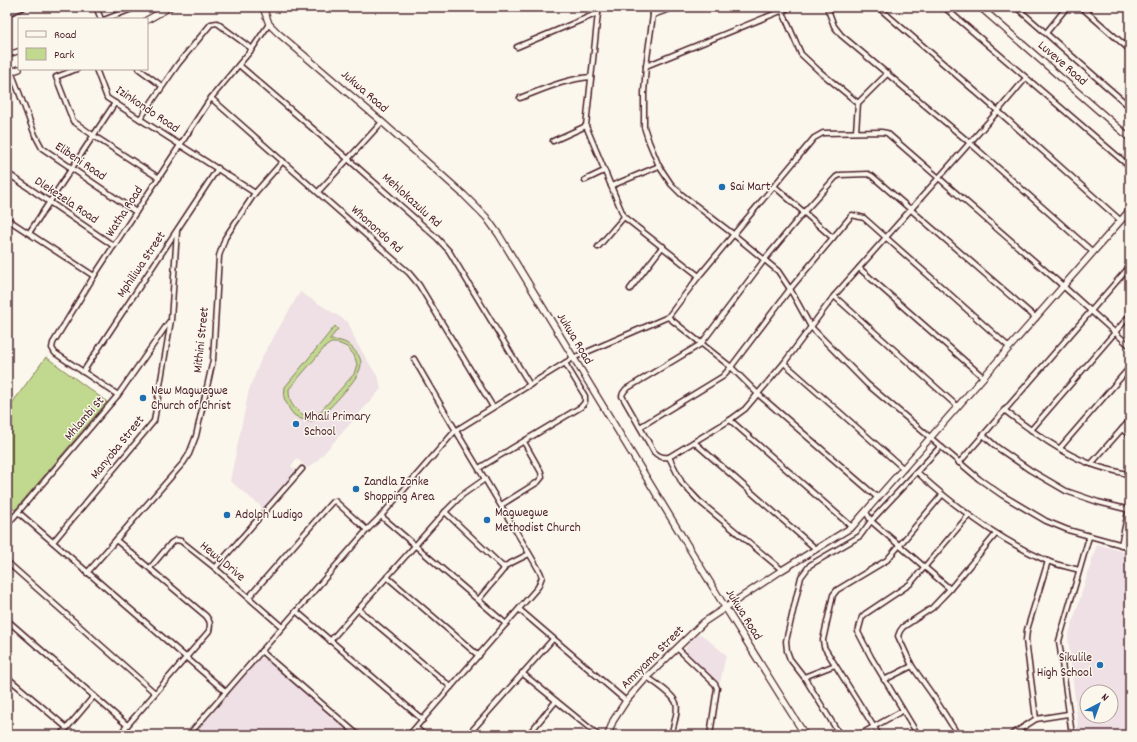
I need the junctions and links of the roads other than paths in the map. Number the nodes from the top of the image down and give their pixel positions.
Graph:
1 (24, 7) edge
2 (96, 7) edge
3 (137, 7) edge
4 (170, 7) edge
5 (263, 7) edge
6 (596, 7) edge
7 (652, 7) edge
8 (675, 7) edge
9 (791, 7) edge
10 (827, 7) edge
11 (878, 7) edge
12 (944, 7) edge
13 (980, 7) edge
14 (1016, 7) edge
15 (1067, 7) edge
16 (1081, 7) edge
17 (782, 10) junction
18 (598, 13) junction
19 (7, 14) edge
20 (653, 15) junction
21 (101, 18) edge
22 (109, 18) edge
23 (148, 19) edge
24 (269, 24) junction
25 (1046, 33) junction
26 (517, 47) dead end
27 (252, 49) junction
28 (1130, 50) edge
29 (18, 51) edge
30 (7, 55) edge
31 (239, 65) junction
32 (646, 66) junction
33 (74, 70) edge
34 (96, 70) edge
35 (140, 70) edge
36 (9, 72) edge
37 (888, 73) junction
38 (591, 77) junction
39 (1026, 78) junction
40 (162, 86) junction
41 (211, 98) junction
42 (520, 98) dead end
43 (115, 103) junction
44 (858, 103) junction
45 (1130, 107) edge
46 (998, 111) junction
47 (140, 119) junction
48 (382, 122) junction
49 (586, 126) junction
50 (856, 132) junction
51 (94, 136) junction
52 (1130, 138) edge
53 (552, 141) dead end
54 (180, 144) junction
55 (970, 144) junction
56 (348, 159) junction
57 (283, 161) junction
58 (659, 166) junction
59 (72, 168) junction
60 (218, 168) junction
61 (1130, 168) edge
62 (604, 171) junction
63 (7, 173) edge
64 (159, 178) junction
65 (939, 178) junction
66 (585, 180) dead end
67 (610, 186) junction
68 (774, 186) junction
69 (318, 192) junction
70 (256, 193) junction
71 (50, 202) junction
72 (910, 209) junction
73 (1130, 210) edge
74 (136, 212) junction
75 (804, 212) junction
76 (624, 217) junction
77 (7, 219) edge
78 (1120, 220) junction
79 (177, 231) junction
80 (29, 233) junction
81 (733, 234) junction
82 (833, 238) junction
83 (886, 239) junction
84 (114, 246) junction
85 (663, 246) junction
86 (598, 247) dead end
87 (1092, 252) junction
88 (765, 259) junction
89 (1130, 266) edge
90 (859, 268) junction
91 (94, 276) junction
92 (699, 276) junction
93 (1063, 286) junction
94 (630, 289) dead end
95 (790, 289) junction
96 (834, 296) junction
97 (1091, 310) junction
98 (1130, 315) edge
99 (668, 317) junction
100 (1036, 318) junction
101 (171, 320) junction
102 (811, 327) junction
103 (1114, 333) junction
104 (702, 344) junction
105 (1130, 346) edge
106 (1009, 347) junction
107 (573, 358) junction
108 (414, 359) dead end
109 (784, 363) junction
110 (565, 364) junction
111 (731, 367) junction
112 (1130, 367) edge
113 (83, 372) junction
114 (983, 377) junction
115 (530, 385) junction
116 (758, 394) junction
117 (118, 395) junction
118 (957, 406) junction
119 (493, 407) junction
120 (1004, 410) junction
121 (730, 420) junction
122 (1130, 420) edge
123 (640, 427) junction
124 (1122, 429) junction
125 (1031, 430) junction
126 (455, 431) junction
127 (983, 435) junction
128 (1130, 436) edge
129 (930, 438) junction
130 (524, 442) junction
131 (694, 442) junction
132 (940, 447) junction
133 (1060, 448) junction
134 (669, 457) junction
135 (959, 463) junction
136 (1091, 464) junction
137 (479, 468) junction
138 (302, 469) dead end
139 (904, 469) junction
140 (916, 472) junction
141 (1130, 475) edge
142 (485, 479) junction
143 (942, 495) junction
144 (878, 498) junction
145 (1130, 503) edge
146 (501, 505) junction
147 (1129, 509) edge
148 (18, 512) junction
149 (445, 512) junction
150 (866, 512) junction
151 (381, 516) junction
152 (968, 516) junction
153 (871, 521) junction
154 (7, 525) edge
155 (852, 527) junction
156 (367, 530) junction
157 (996, 534) junction
158 (1089, 537) junction
159 (116, 540) junction
160 (52, 542) junction
161 (899, 545) junction
162 (1121, 545) junction
163 (414, 546) junction
164 (1130, 548) edge
165 (816, 549) junction
166 (529, 554) junction
167 (1048, 561) junction
168 (7, 562) edge
169 (503, 567) junction
170 (150, 568) junction
171 (215, 568) junction
172 (924, 568) junction
173 (782, 570) junction
174 (1079, 570) junction
175 (87, 573) junction
176 (387, 577) junction
177 (950, 589) junction
178 (249, 597) junction
179 (479, 599) junction
180 (726, 607) junction
181 (358, 610) junction
182 (520, 610) junction
183 (296, 611) junction
184 (7, 620) edge
185 (506, 624) junction
186 (282, 627) junction
187 (552, 639) junction
188 (330, 641) junction
189 (677, 648) junction
190 (262, 652) junction
191 (479, 656) junction
192 (186, 658) junction
193 (835, 665) junction
194 (912, 666) junction
195 (522, 673) junction
196 (7, 677) edge
197 (647, 677) junction
198 (804, 677) junction
199 (884, 680) junction
200 (451, 687) junction
201 (226, 692) junction
202 (155, 693) junction
203 (94, 696) junction
204 (556, 701) junction
205 (626, 702) junction
206 (902, 711) junction
207 (1068, 714) junction
208 (1036, 719) junction
209 (423, 720) junction
210 (128, 725) junction
211 (874, 727) junction
212 (67, 728) junction
213 (416, 728) junction
214 (7, 733) edge
215 (530, 734) edge
216 (9, 735) edge
217 (61, 735) edge
218 (118, 735) edge
219 (191, 735) edge
220 (358, 735) edge
221 (409, 735) edge
222 (424, 735) edge
223 (468, 735) edge
224 (598, 735) edge
225 (608, 735) edge
226 (671, 735) edge
227 (710, 735) edge
228 (805, 735) edge
229 (840, 735) edge
230 (858, 735) edge
231 (879, 735) edge
232 (918, 735) edge
233 (958, 735) edge
234 (1010, 735) edge
235 (1072, 735) edge

1 - 19 street
2 - 21 street
3 - 22 street
4 - 23 street
5 - 24 street, Jukwa Road
6 - 18 street
7 - 20 street
8 - 20 street
9 - 17 street
10 - 37 street
11 - 46 street
12 - 39 street
13 - 52 street, Luveve Road
14 - 25 street
15 - 25 street
16 - 28 street
17 - 32 street
17 - 44 street
18 - 26 street
18 - 38 street
20 - 32 street
24 - 27 street, Watha Road
24 - 48 street, Jukwa Road
25 - 45 street
27 - 31 street, Watha Road
27 - 40 street
29 - 30 street
31 - 41 street, Watha Road
31 - 56 street, Mehlokazulu Rd
32 - 58 street
33 - 51 street
34 - 43 street, Izinkondo Road
35 - 40 street
36 - 59 street, Elibeni Road
37 - 44 street
37 - 55 street
38 - 42 street
38 - 49 street
39 - 46 street
39 - 61 street
40 - 47 street
41 - 54 street, Watha Road
41 - 57 street, Whonondo Rd
43 - 47 street, Izinkondo Road
43 - 51 street
44 - 50 street
46 - 55 street
46 - 78 street
47 - 54 street, Izinkondo Road
48 - 56 street
48 - 107 street, Jukwa Road
49 - 53 street
49 - 62 street
50 - 65 street
50 - 68 street
51 - 59 street
51 - 64 street
54 - 60 street, Izinkondo Road
54 - 64 street, Watha Road
55 - 65 street
55 - 87 street
56 - 69 street
56 - 115 street, Mehlokazulu Rd
57 - 69 street, Whonondo Rd
57 - 70 street, Mithini Street
58 - 67 street
58 - 81 street
59 - 71 street
59 - 74 street, Elibeni Road
60 - 70 street, Izinkondo Road
60 - 79 street, Mphiliwa Street
62 - 66 street
62 - 67 street
63 - 71 street, Dlekezela Road
64 - 74 street, Watha Road
65 - 72 street
65 - 93 street
67 - 76 street
68 - 75 street
68 - 81 street
69 - 119 street, Whonondo Rd
70 - 159 street, Mithini Street
71 - 80 street
71 - 84 street, Dlekezela Road
72 - 75 street
72 - 83 street
72 - 100 street
73 - 78 street, Amnyama Street
74 - 84 street, Watha Road
75 - 82 street
75 - 88 street
76 - 85 street
76 - 86 street
77 - 80 street
78 - 87 street, Amnyama Street
79 - 101 street, Manyoba Street
79 - 113 street, Mphiliwa Street
80 - 91 street
81 - 88 street
81 - 92 street
82 - 83 street
82 - 95 street
83 - 90 street
83 - 106 street
84 - 91 street, Watha Road
85 - 92 street
85 - 94 street
87 - 93 street, Amnyama Street
88 - 95 street
88 - 104 street
89 - 97 street
90 - 96 street
90 - 114 street
91 - 113 street, Watha Road
92 - 99 street
93 - 97 street
93 - 100 street, Amnyama Street
95 - 102 street
95 - 111 street
96 - 102 street
96 - 118 street
97 - 103 street
97 - 120 street
98 - 103 street
99 - 104 street
99 - 107 street
100 - 106 street, Amnyama Street
101 - 117 street, Mhlambi St
101 - 160 street, Manyoba Street
102 - 109 street
102 - 129 street
103 - 105 street
103 - 125 street
104 - 111 street
104 - 123 street
106 - 114 street, Amnyama Street
107 - 110 street
107 - 180 street, Jukwa Road
108 - 126 street
109 - 116 street
109 - 139 street
110 - 115 street
110 - 130 street
111 - 116 street
111 - 123 street
112 - 133 street
113 - 117 street, Watha Road
114 - 118 street, Amnyama Street
115 - 119 street
116 - 121 street
116 - 144 street
117 - 148 street, Mhlambi St
118 - 129 street, Amnyama Street
119 - 126 street
120 - 125 street
120 - 127 street
121 - 131 street
121 - 155 street
122 - 124 street
123 - 134 street
124 - 128 street
124 - 136 street
125 - 133 street
126 - 137 street
126 - 151 street
127 - 135 street
127 - 147 street
129 - 132 street
129 - 139 street, Amnyama Street
130 - 137 street
130 - 146 street
131 - 134 street
131 - 165 street
132 - 135 street
132 - 140 street
133 - 136 street
134 - 173 street
135 - 158 street
136 - 141 street
137 - 142 street
138 - 171 street
139 - 144 street, Amnyama Street
140 - 143 street
140 - 153 street
142 - 146 street
142 - 149 street
143 - 152 street
143 - 161 street
144 - 150 street, Amnyama Street
145 - 147 street
146 - 166 street
147 - 162 street
148 - 154 street, Mhlambi St
148 - 160 street
149 - 163 street
149 - 169 street
150 - 153 street
150 - 155 street, Amnyama Street
151 - 156 street
151 - 163 street
152 - 157 street
152 - 172 street
153 - 161 street
153 - 198 street
155 - 165 street, Amnyama Street
156 - 178 street
156 - 183 street
157 - 167 street
157 - 177 street
158 - 162 street
158 - 174 street
159 - 170 street
159 - 175 street, Mithini Street
160 - 175 street
161 - 172 street
161 - 193 street
162 - 164 street
163 - 176 street
163 - 179 street
165 - 173 street, Amnyama Street
166 - 169 street
166 - 182 street
167 - 174 street
167 - 208 street
168 - 202 street
169 - 179 street
170 - 171 street, Hewu Drive
170 - 192 street
171 - 178 street, Hewu Drive
172 - 177 street
172 - 199 street
173 - 180 street, Amnyama Street
174 - 207 street
175 - 192 street
176 - 181 street
176 - 191 street
177 - 194 street
178 - 186 street, Hewu Drive
179 - 185 street
180 - 189 street, Amnyama Street
180 - 228 street, Jukwa Road
181 - 188 street
181 - 200 street
182 - 185 street
182 - 187 street
183 - 186 street
183 - 188 street
184 - 203 street
185 - 191 street
186 - 190 street
187 - 195 street
187 - 205 street
188 - 209 street
189 - 197 street, Amnyama Street
189 - 227 street
190 - 201 street
190 - 220 street
191 - 200 street
192 - 201 street
192 - 202 street
193 - 198 street
193 - 211 street
194 - 199 street
194 - 233 street
195 - 204 street
195 - 223 street
196 - 212 street
197 - 205 street, Amnyama Street
197 - 226 street
198 - 229 street
199 - 206 street
200 - 209 street
201 - 219 street
202 - 210 street
203 - 210 street
203 - 212 street
204 - 215 street
204 - 224 street
205 - 225 street, Amnyama Street
206 - 211 street
206 - 232 street
207 - 208 street
207 - 235 street
208 - 234 street
209 - 213 street
210 - 218 street
211 - 230 street
211 - 231 street
212 - 217 street
213 - 221 street
213 - 222 street
214 - 216 street

